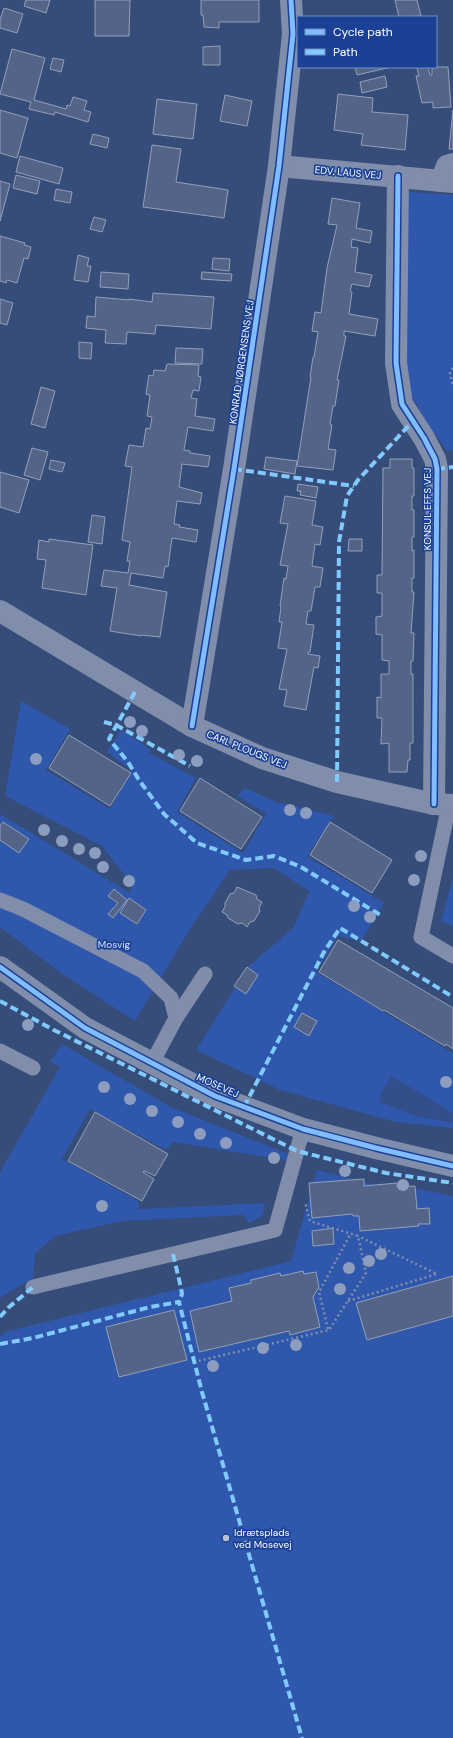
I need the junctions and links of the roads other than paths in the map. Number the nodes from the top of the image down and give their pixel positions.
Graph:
1 (291, 0) edge
2 (279, 166) junction
3 (449, 175) edge
4 (398, 176) junction
5 (0, 611) edge
6 (192, 726) junction
7 (445, 805) edge
8 (0, 900) edge
9 (453, 956) edge
10 (0, 967) edge
11 (205, 974) dead end
12 (176, 1018) junction
13 (0, 1051) edge
14 (152, 1063) junction
15 (33, 1068) dead end
16 (304, 1129) junction
17 (453, 1166) edge
18 (33, 1287) dead end

1 - 2 street, KONRAD JØRGENSENS VEJ
2 - 4 street, EDV. LAUS VEJ
2 - 6 street, KONRAD JØRGENSENS VEJ
3 - 4 street, EDV. LAUS VEJ
4 - 7 street, KONSUL EFFS VEJ
5 - 6 street, CARL PLOUGS VEJ
6 - 7 street, CARL PLOUGS VEJ
7 - 9 lane
8 - 12 lane
10 - 14 street, MOSEVEJ
11 - 12 lane
12 - 14 lane
13 - 15 lane
14 - 16 street, MOSEVEJ
16 - 17 street, MOSEVEJ
16 - 18 lane

